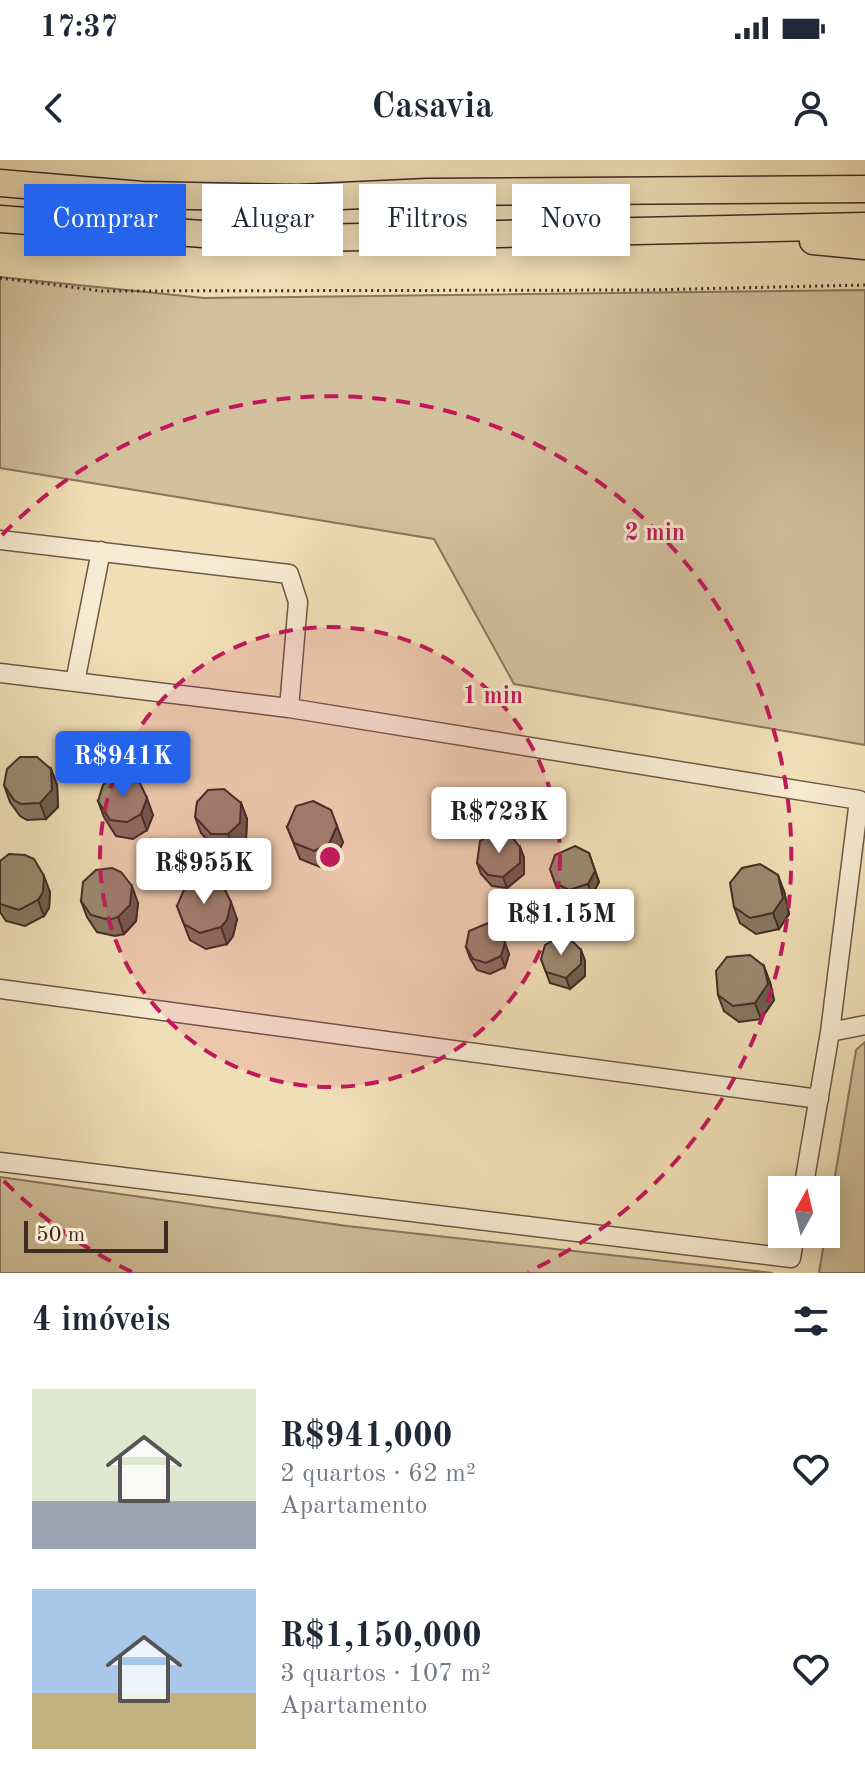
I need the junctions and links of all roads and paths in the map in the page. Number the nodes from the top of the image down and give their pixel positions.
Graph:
1 (0, 183) edge
2 (865, 189) edge
3 (0, 219) edge
4 (865, 226) edge
5 (686, 230) junction
6 (865, 246) edge
7 (0, 278) edge
8 (865, 285) edge
9 (0, 540) edge
10 (101, 551) junction
11 (0, 673) edge
12 (75, 682) junction
13 (289, 708) junction
14 (0, 989) edge
15 (865, 1025) edge
16 (830, 1032) junction
17 (819, 1099) junction
18 (0, 1162) edge
19 (805, 1176) edge
20 (793, 1248) edge

1 - 2 highway
3 - 5 highway
4 - 5 highway
5 - 6 highway
7 - 8 path
9 - 10 lane
10 - 12 lane
10 - 13 lane
11 - 12 lane
12 - 13 lane
13 - 16 lane
14 - 17 lane
15 - 16 lane
16 - 17 lane
17 - 19 lane
18 - 20 lane

